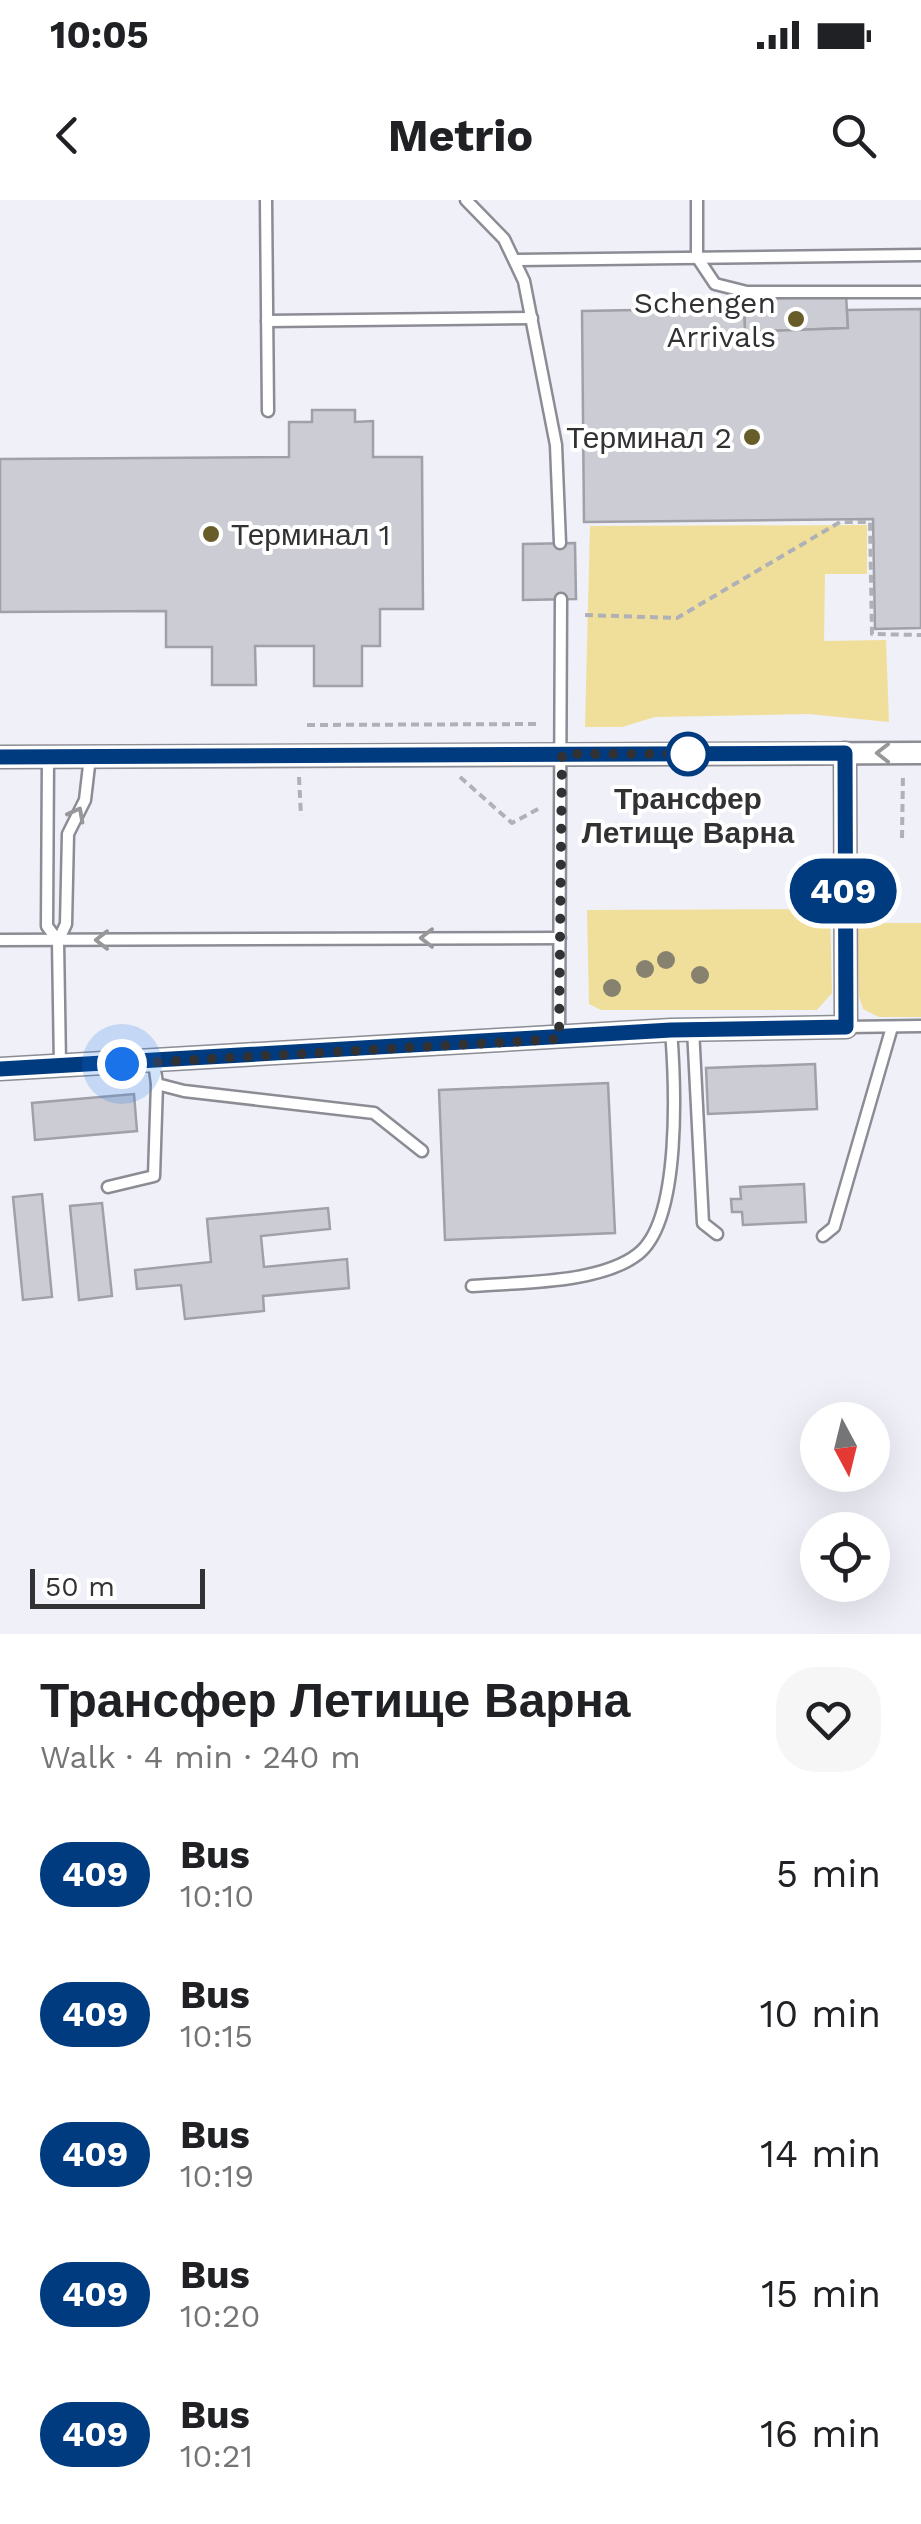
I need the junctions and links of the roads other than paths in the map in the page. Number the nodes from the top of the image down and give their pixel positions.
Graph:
1 (266, 200) edge
2 (466, 200) edge
3 (697, 200) edge
4 (921, 255) edge
5 (698, 257) junction
6 (517, 260) junction
7 (921, 292) edge
8 (532, 318) junction
9 (267, 321) junction
10 (268, 410) dead end
11 (560, 543) dead end
12 (561, 599) dead end
13 (845, 753) junction
14 (562, 754) junction
15 (912, 756) edge
16 (0, 757) edge
17 (48, 757) junction
18 (90, 757) junction
19 (560, 938) junction
20 (0, 940) edge
21 (58, 940) junction
22 (892, 1026) junction
23 (921, 1026) edge
24 (846, 1027) junction
25 (694, 1029) junction
26 (671, 1030) junction
27 (559, 1039) junction
28 (60, 1066) junction
29 (0, 1069) edge
30 (155, 1073) junction
31 (422, 1151) dead end
32 (108, 1188) dead end
33 (717, 1234) dead end
34 (823, 1236) dead end
35 (472, 1286) dead end

1 - 9 lane
2 - 6 lane
3 - 5 lane
4 - 5 lane
5 - 6 lane
5 - 7 lane
6 - 8 lane
8 - 9 lane
8 - 11 lane
9 - 10 lane
12 - 14 lane
13 - 14 street
15 -> 13 street
13 - 24 street
14 - 18 street
14 - 19 lane
16 - 17 street
17 - 18 street
17 - 21 lane
21 -> 18 lane
19 -> 21 lane
19 - 27 lane
20 - 21 lane
21 - 28 lane
22 - 23 lane
22 - 24 lane
22 - 34 lane
24 - 25 street
25 - 26 street
25 - 33 lane
26 - 27 street
26 - 35 lane
27 - 30 street
28 - 29 street
28 - 30 street
30 - 31 lane
30 - 32 lane

